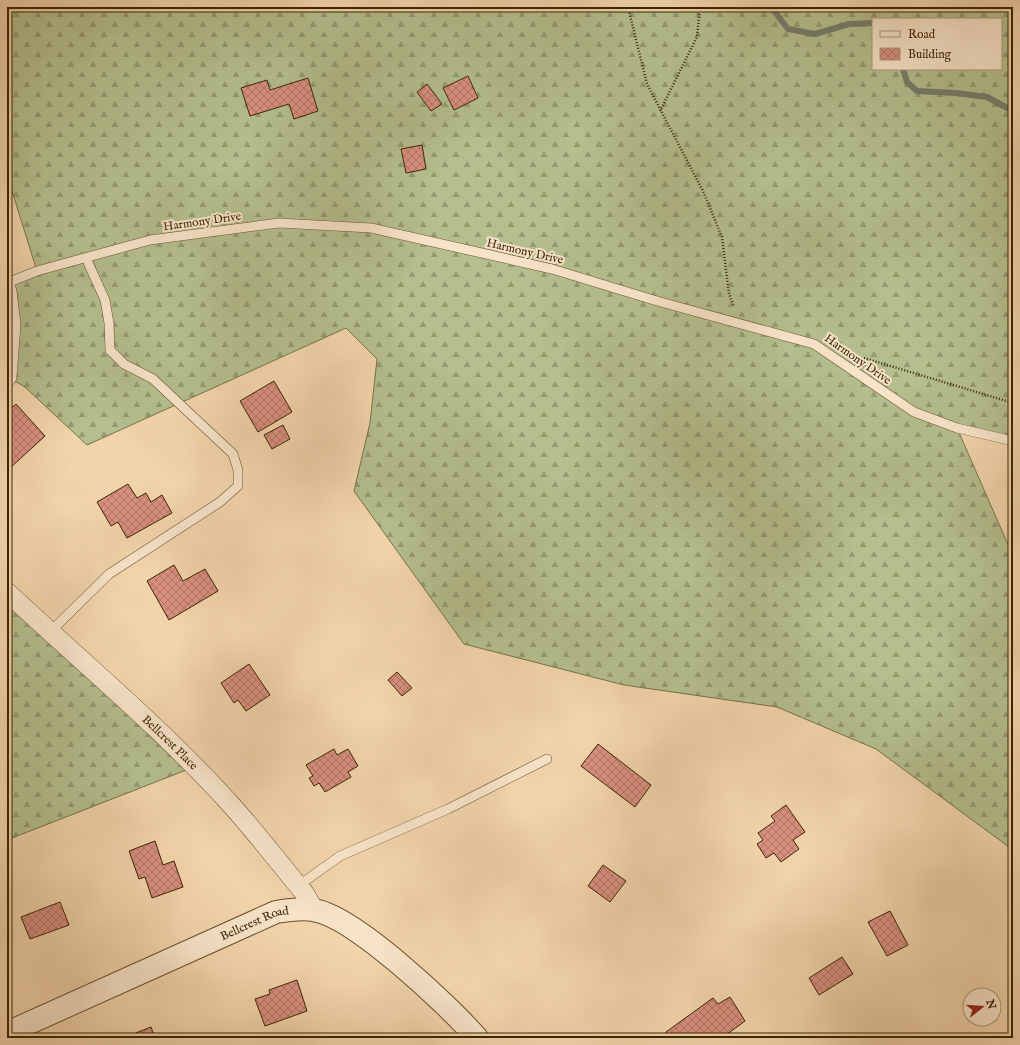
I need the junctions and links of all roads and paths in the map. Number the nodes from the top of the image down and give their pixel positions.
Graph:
1 (628, 7) edge
2 (700, 7) edge
3 (660, 111) junction
4 (86, 258) junction
5 (7, 283) edge
6 (7, 291) edge
7 (740, 323) junction
8 (857, 356) dead end
9 (7, 377) edge
10 (1013, 403) edge
11 (1013, 441) edge
12 (7, 592) edge
13 (50, 632) junction
14 (548, 759) dead end
15 (298, 886) junction
16 (314, 910) junction
17 (7, 1033) edge
18 (477, 1038) edge

1 - 3 path
2 - 3 path
3 - 7 path
4 - 5 lane, Harmony Drive
4 - 7 lane, Harmony Drive
4 - 13 lane
6 - 9 street
7 - 11 lane, Harmony Drive
8 - 10 path
12 - 13 street, Bellcrest Place
13 - 15 street, Bellcrest Place
14 - 15 lane
15 - 16 street, Bellcrest Place
16 - 17 street, Bellcrest Road
16 - 18 street, Bellcrest Road

